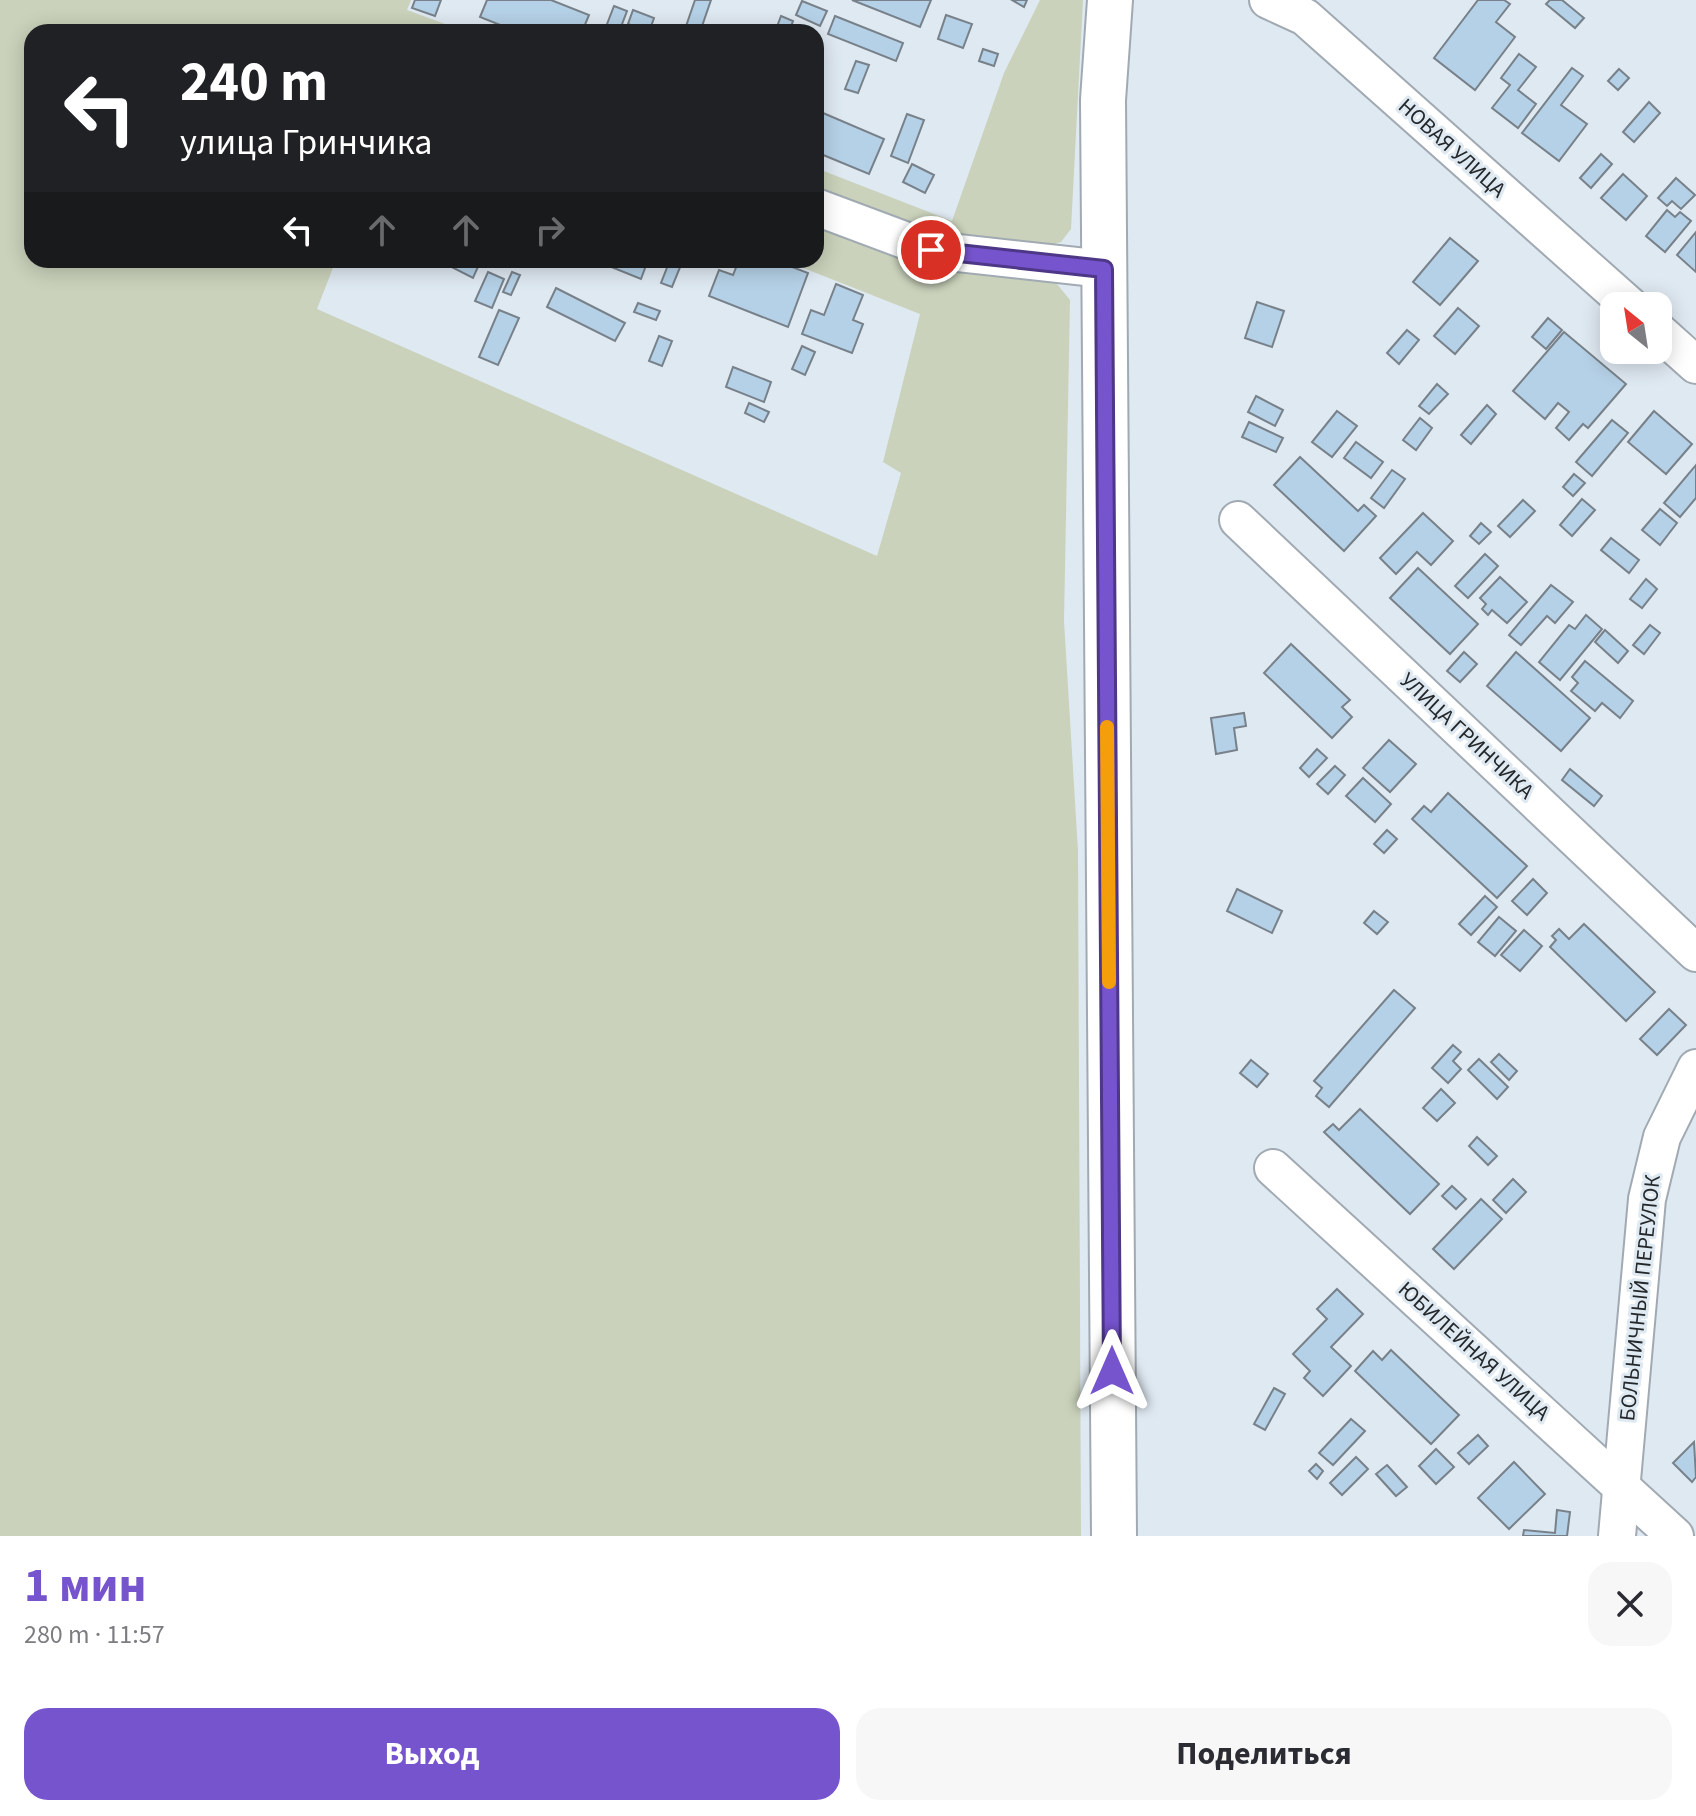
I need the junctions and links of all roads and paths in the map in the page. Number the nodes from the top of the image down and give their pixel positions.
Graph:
1 (1110, 0) edge
2 (1268, 0) edge
3 (824, 210) edge
4 (1104, 269) junction
5 (1614, 292) edge
6 (1672, 344) edge
7 (1696, 365) edge
8 (1238, 520) dead end
9 (1696, 953) edge
10 (1696, 1068) edge
11 (1273, 1168) dead end
12 (1621, 1485) junction
13 (1114, 1536) edge
14 (1617, 1536) edge
15 (1675, 1536) edge

1 - 4 street
2 - 5 street, НОВАЯ УЛИЦА
3 - 4 street
4 - 13 street
6 - 7 street
8 - 9 street, УЛИЦА ГРИНЧИКА
10 - 12 street, БОЛЬНИЧНЫЙ ПЕРЕУЛОК
11 - 12 street, ЮБИЛЕЙНАЯ УЛИЦА
12 - 14 street, БОЛЬНИЧНЫЙ ПЕРЕУЛОК
12 - 15 street, ЮБИЛЕЙНАЯ УЛИЦА

